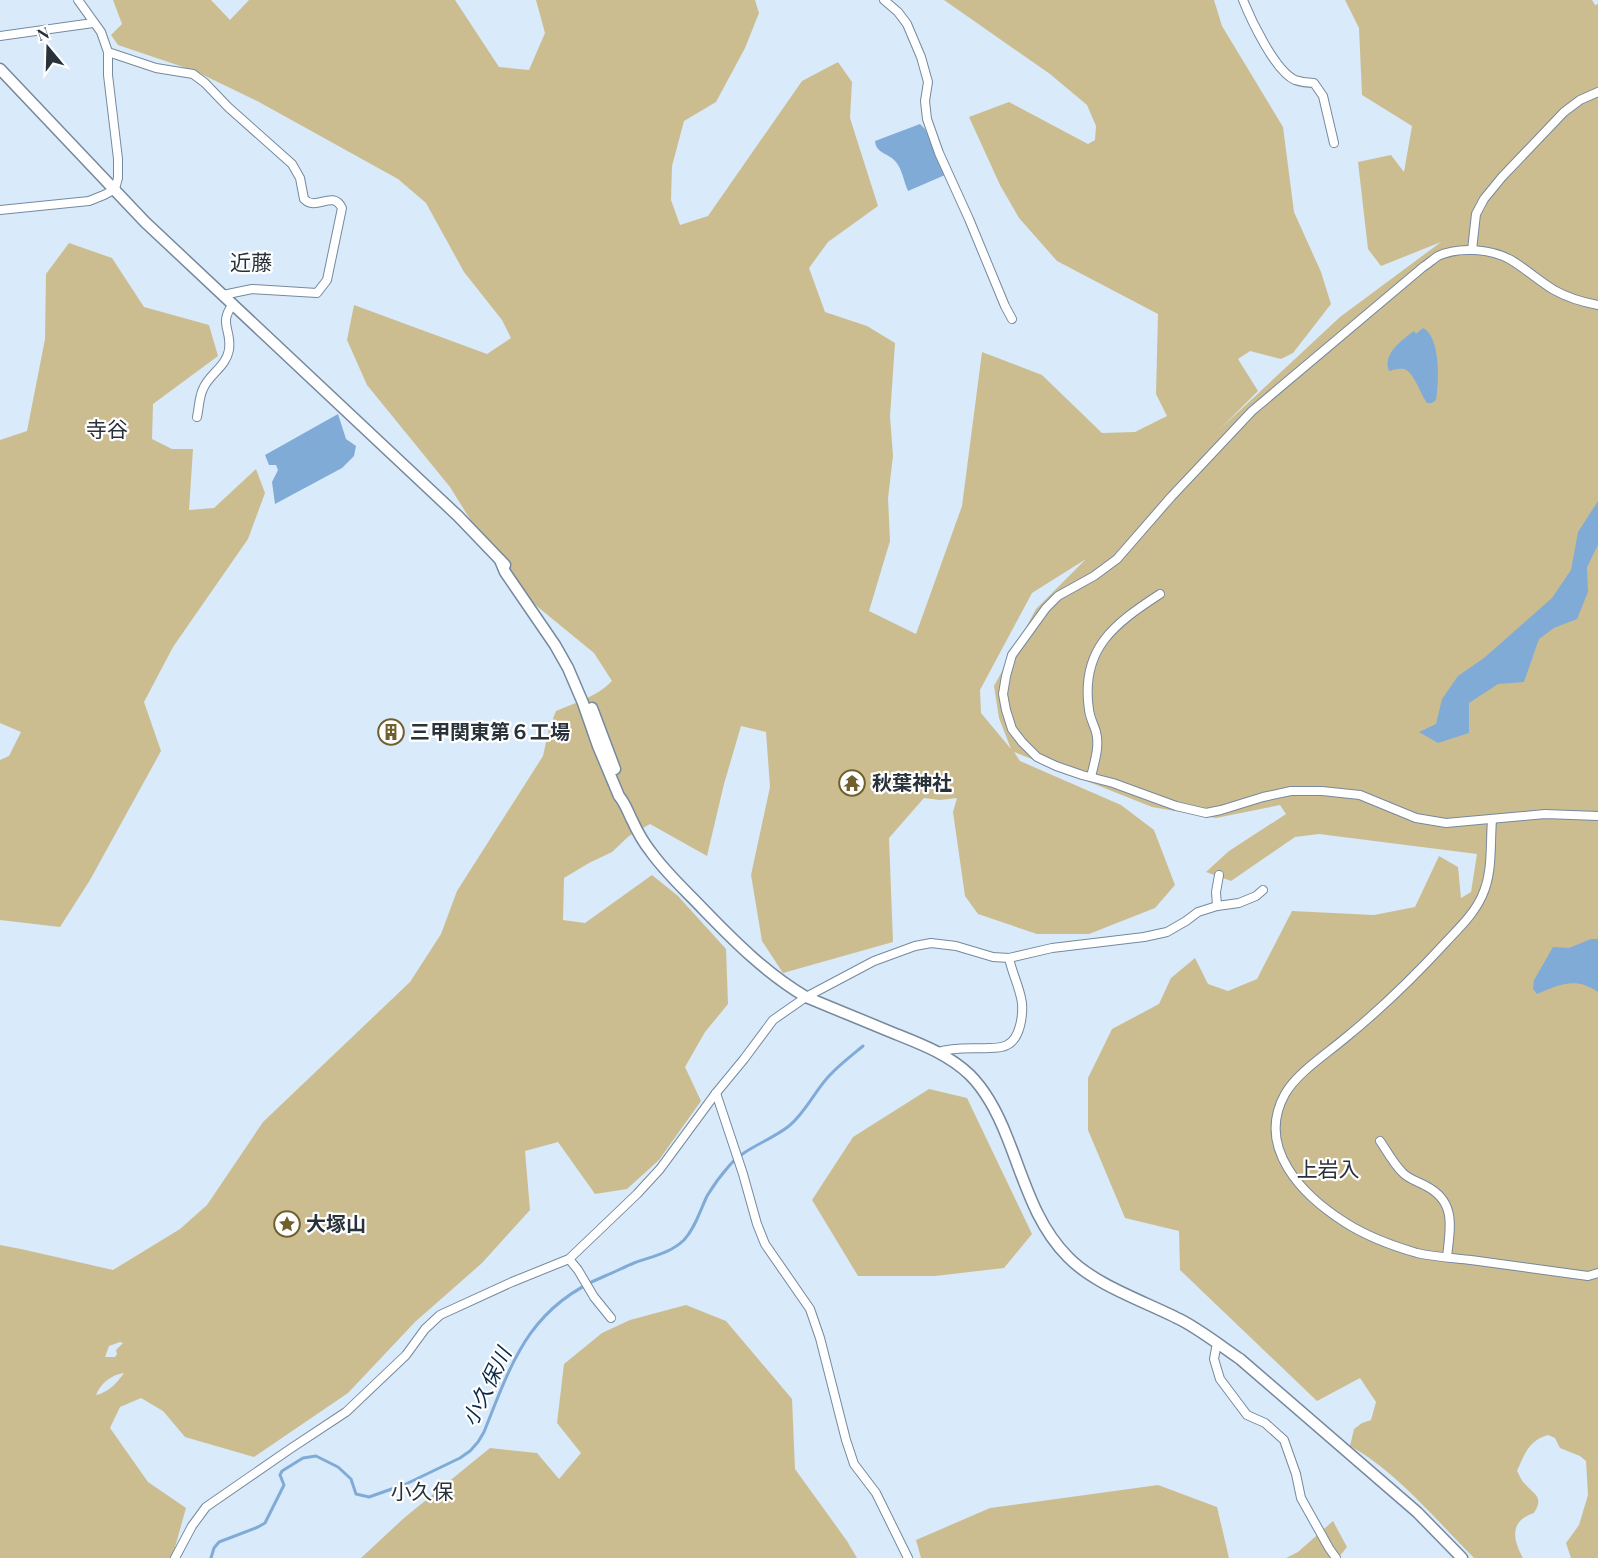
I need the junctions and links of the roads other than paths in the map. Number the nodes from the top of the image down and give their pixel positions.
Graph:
1 (78, 0) edge
2 (884, 0) edge
3 (1243, 0) edge
4 (93, 23) junction
5 (0, 36) edge
6 (108, 52) junction
7 (0, 69) edge
8 (1598, 92) edge
9 (1334, 142) dead end
10 (115, 189) junction
11 (0, 210) edge
12 (1472, 250) junction
13 (223, 295) junction
14 (233, 304) junction
15 (1598, 305) edge
16 (1012, 319) dead end
17 (197, 417) dead end
18 (1160, 594) dead end
19 (1091, 777) junction
20 (1598, 816) edge
21 (1492, 820) junction
22 (1219, 875) dead end
23 (1263, 890) dead end
24 (1217, 906) junction
25 (1009, 958) junction
26 (806, 996) junction
27 (938, 1052) junction
28 (716, 1093) junction
29 (1380, 1141) dead end
30 (1447, 1257) junction
31 (569, 1259) junction
32 (1598, 1274) edge
33 (611, 1318) dead end
34 (1217, 1342) junction
35 (175, 1558) edge
36 (908, 1558) edge
37 (1336, 1558) edge
38 (1462, 1558) edge

1 - 4 street
2 - 16 street
3 - 9 street
4 - 5 street
4 - 6 street
6 - 10 street
6 - 13 street
7 - 10 street
8 - 12 street
10 - 11 street
10 - 13 street
12 - 15 street
12 - 19 street
13 - 14 street
14 - 17 street
14 - 26 street
18 - 19 street
19 - 21 street
20 - 21 street
21 - 30 street
22 - 24 street
23 - 24 street
24 - 25 street
25 - 26 street
25 - 27 street
26 - 27 street
26 - 28 street
27 - 34 street
28 - 31 street
28 - 36 street
29 - 30 street
30 - 32 street
31 - 33 street
31 - 35 street
34 - 37 street
34 - 38 street

